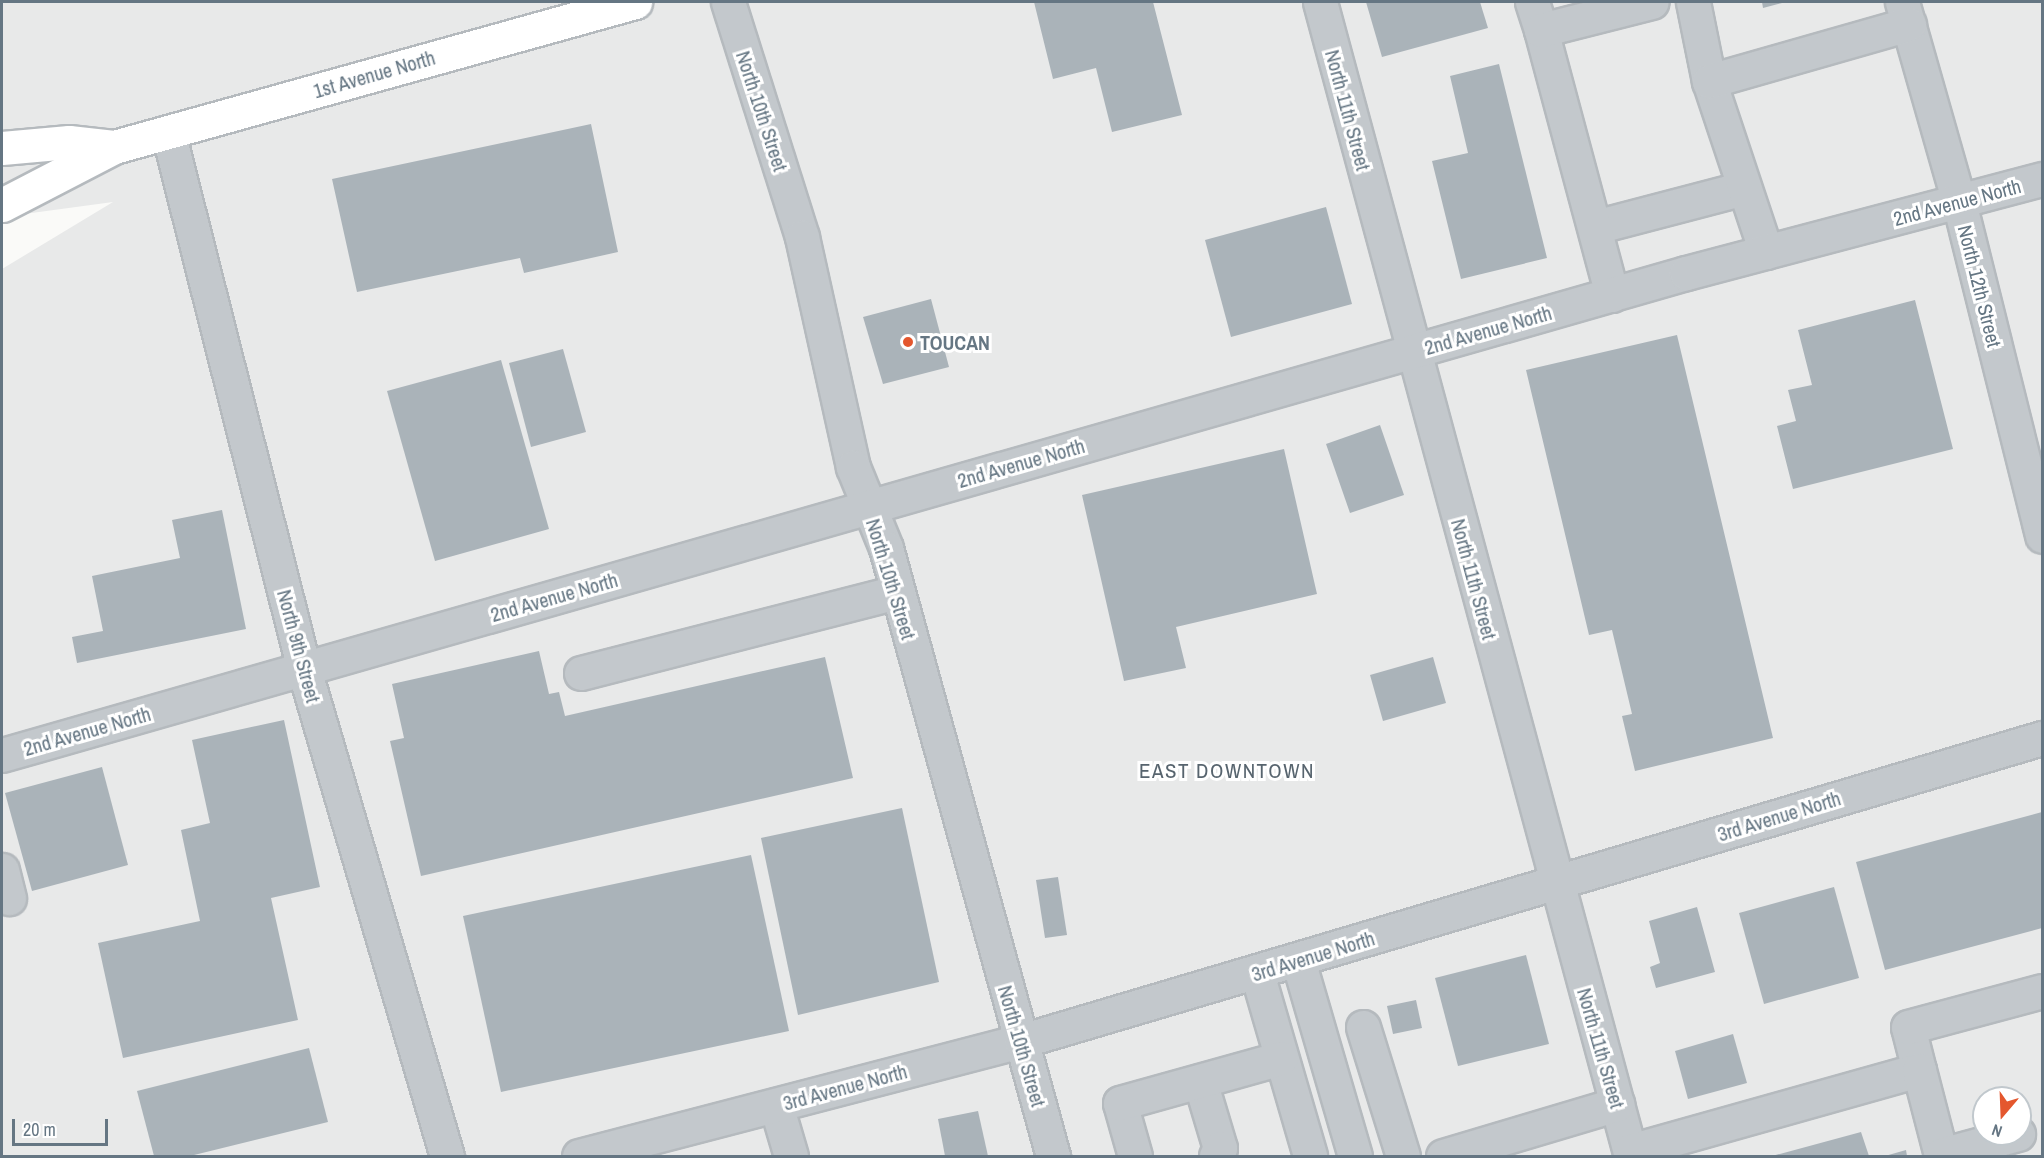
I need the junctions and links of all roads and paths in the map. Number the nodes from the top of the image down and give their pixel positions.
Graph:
1 (635, 2) edge
2 (728, 2) edge
3 (1320, 2) edge
4 (1652, 2) edge
5 (1693, 2) edge
6 (1905, 13) edge
7 (1536, 16) edge
8 (1708, 81) junction
9 (168, 132) junction
10 (114, 147) junction
11 (2, 148) edge
12 (2043, 179) edge
13 (1744, 188) junction
14 (1959, 202) junction
15 (2, 205) edge
16 (1595, 227) junction
17 (1766, 252) junction
18 (1612, 295) junction
19 (1413, 352) junction
20 (868, 506) junction
21 (2043, 536) edge
22 (897, 592) junction
23 (304, 669) junction
24 (580, 673) dead end
25 (2043, 738) edge
26 (2, 755) edge
27 (1555, 883) junction
28 (1298, 960) junction
29 (1257, 973) junction
30 (2043, 991) edge
31 (1363, 1027) dead end
32 (1021, 1041) junction
33 (1281, 1058) junction
34 (1919, 1070) junction
35 (1200, 1081) junction
36 (1617, 1104) junction
37 (776, 1105) junction
38 (1974, 1146) edge
39 (1224, 1154) edge
40 (1630, 1154) edge
41 (447, 1156) edge
42 (579, 1156) edge
43 (791, 1156) edge
44 (1053, 1156) edge
45 (1135, 1156) edge
46 (1310, 1156) edge
47 (1355, 1156) edge
48 (1402, 1156) edge
49 (1443, 1156) edge

1 - 9 main road, 1st Avenue North
2 - 20 street, North 10th Street
3 - 19 street, North 11th Street
4 - 7 street
5 - 8 street
6 - 8 street
6 - 14 street, North 12th Street
7 - 16 street
8 - 13 street
9 - 10 main road, 1st Avenue North
9 - 23 street, North 9th Street
10 - 11 main road, 1st Avenue North
10 - 15 main road, 1st Avenue North
12 - 14 street, 2nd Avenue North
13 - 16 street
13 - 17 street
14 - 17 street, 2nd Avenue North
14 - 21 street, North 12th Street
16 - 18 street
17 - 18 street, 2nd Avenue North
18 - 19 street, 2nd Avenue North
19 - 20 street, 2nd Avenue North
19 - 27 street, North 11th Street
20 - 22 street, North 10th Street
20 - 23 street, 2nd Avenue North
22 - 24 street
22 - 32 street, North 10th Street
23 - 26 street, 2nd Avenue North
23 - 41 street, North 9th Street
25 - 27 street, 3rd Avenue North
27 - 28 street, 3rd Avenue North
27 - 36 street, North 11th Street
28 - 29 street, 3rd Avenue North
28 - 47 street
29 - 32 street, 3rd Avenue North
29 - 33 street
30 - 34 street
31 - 48 street
32 - 37 street, 3rd Avenue North
32 - 44 street, North 10th Street
33 - 35 street
33 - 46 street
34 - 38 street
34 - 40 street
35 - 39 street
35 - 45 street
36 - 40 street, North 11th Street
36 - 49 street
37 - 42 street, 3rd Avenue North
37 - 43 street

